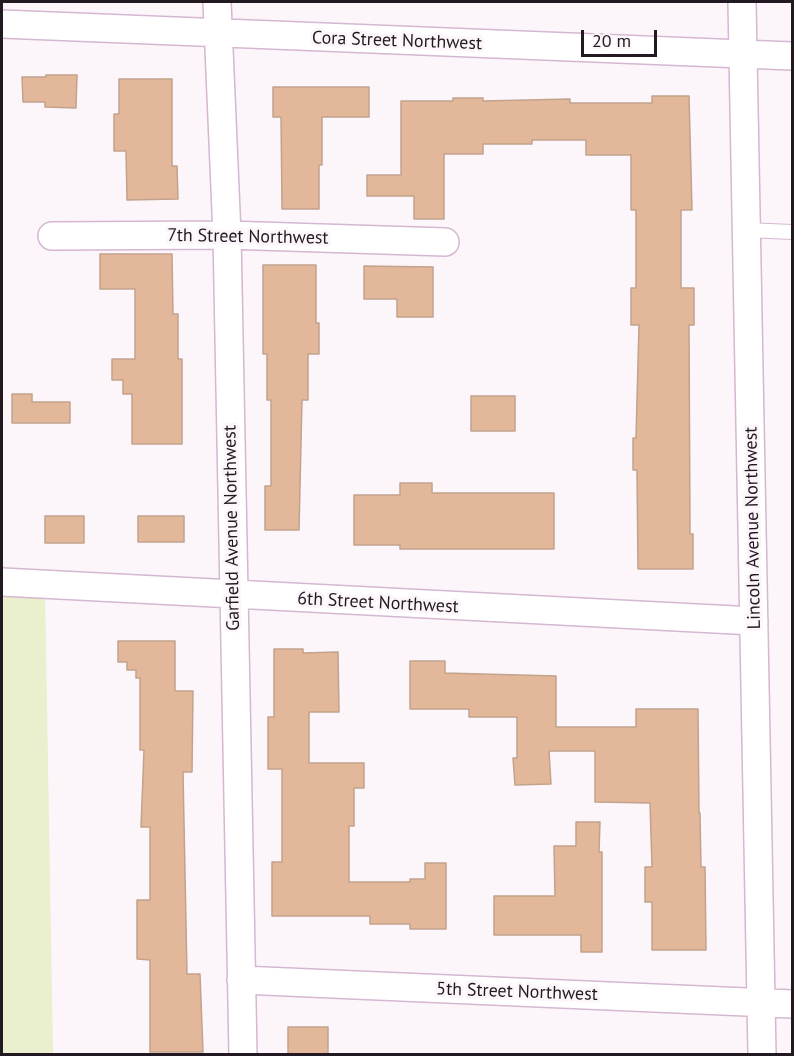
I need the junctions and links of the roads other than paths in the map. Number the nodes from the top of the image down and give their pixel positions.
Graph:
1 (217, 2) edge
2 (742, 2) edge
3 (2, 24) edge
4 (218, 34) junction
5 (744, 55) junction
6 (792, 56) edge
7 (747, 230) junction
8 (792, 232) edge
9 (227, 235) junction
10 (52, 236) dead end
11 (445, 242) dead end
12 (2, 582) edge
13 (233, 596) junction
14 (754, 621) junction
15 (242, 980) junction
16 (760, 1003) junction
17 (792, 1004) edge
18 (243, 1054) edge
19 (762, 1054) edge

1 - 4 street, Garfield Avenue Northwest
2 - 5 street, Lincoln Avenue Northwest
3 - 4 street, Cora Street Northwest
4 - 5 street, Cora Street Northwest
4 - 9 street, Garfield Avenue Northwest
5 - 6 street, Cora Street Northwest
5 - 7 street, Lincoln Avenue Northwest
7 - 8 lane
7 - 14 street, Lincoln Avenue Northwest
9 - 10 street, 7th Street Northwest
9 - 11 street, 7th Street Northwest
9 - 13 street, Garfield Avenue Northwest
12 - 13 street, 6th Street Northwest
13 - 14 street, 6th Street Northwest
13 - 15 street, Garfield Avenue Northwest
14 - 16 street, Lincoln Avenue Northwest
15 - 16 street, 5th Street Northwest
15 - 18 street, Garfield Avenue Northwest
16 - 17 street, 5th Street Northwest
16 - 19 street, Lincoln Avenue Northwest

